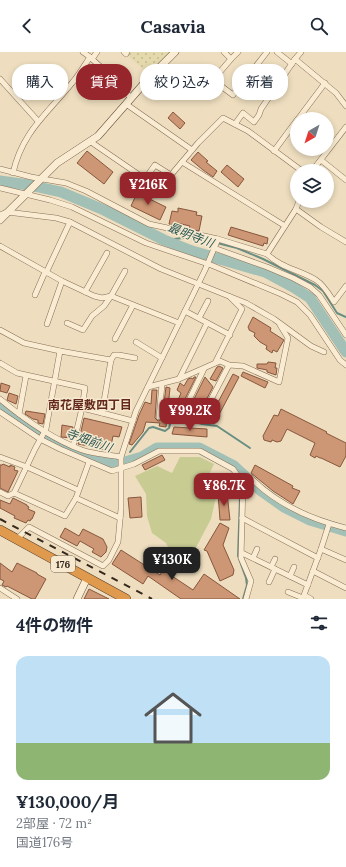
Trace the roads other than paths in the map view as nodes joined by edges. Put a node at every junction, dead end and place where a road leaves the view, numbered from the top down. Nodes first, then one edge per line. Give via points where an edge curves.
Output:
1 (83, 52) edge
2 (97, 52) edge
3 (124, 52) edge
4 (127, 52) edge
5 (174, 52) edge
6 (224, 52) edge
7 (238, 52) edge
8 (267, 52) edge
9 (277, 52) edge
10 (301, 52) edge
11 (91, 58) junction
12 (232, 59) junction
13 (295, 59) junction
14 (98, 64) edge
15 (258, 64) edge
16 (292, 64) junction
17 (288, 70) edge
18 (0, 79) edge
19 (324, 83) junction
20 (232, 94) edge
21 (132, 97) edge
22 (129, 100) edge
23 (267, 100) edge
24 (126, 104) junction
25 (346, 106) edge
26 (303, 112) edge
27 (38, 121) junction
28 (235, 124) junction
29 (346, 128) edge
30 (290, 129) edge
31 (91, 142) junction
32 (192, 150) junction
33 (274, 151) junction
34 (321, 160) junction
35 (182, 162) junction
36 (292, 164) edge
37 (318, 164) edge
38 (0, 170) edge
39 (13, 173) junction
40 (40, 179) junction
41 (346, 180) edge
42 (0, 188) edge
43 (27, 192) junction
44 (296, 209) joint
45 (3, 213) edge
46 (0, 220) edge
47 (70, 222) junction
48 (285, 226) junction
49 (346, 242) edge
50 (216, 244) junction
51 (0, 246) edge
52 (107, 254) dead end
53 (267, 254) junction
54 (208, 262) junction
55 (125, 271) dead end
56 (46, 272) junction
57 (62, 281) junction
58 (198, 284) junction
59 (346, 286) edge
60 (85, 292) junction
61 (35, 295) dead end
62 (228, 295) junction
63 (111, 296) junction
64 (208, 301) dead end
65 (133, 305) junction
66 (185, 311) junction
67 (199, 318) junction
68 (67, 323) dead end
69 (180, 323) junction
70 (207, 323) junction
71 (279, 323) junction
72 (47, 324) dead end
73 (0, 330) edge
74 (230, 335) junction
75 (346, 335) edge
76 (115, 339) dead end
77 (136, 342) dead end
78 (60, 351) junction
79 (324, 352) dead end
80 (135, 358) dead end
81 (162, 358) junction
82 (111, 360) junction
83 (0, 363) edge
84 (214, 364) junction
85 (229, 365) junction
86 (346, 365) edge
87 (204, 369) junction
88 (26, 376) junction
89 (179, 379) junction
90 (55, 382) junction
91 (162, 384) junction
92 (148, 387) junction
93 (0, 399) edge
94 (180, 403) dead end
95 (186, 406) junction
96 (82, 408) junction
97 (0, 413) edge
98 (102, 413) junction
99 (19, 414) junction
100 (160, 417) dead end
101 (133, 421) junction
102 (45, 432) junction
103 (41, 439) junction
104 (73, 446) junction
105 (0, 457) edge
106 (89, 462) junction
107 (121, 462) junction
108 (27, 467) junction
109 (250, 477) dead end
110 (78, 490) junction
111 (0, 492) edge
112 (14, 493) junction
113 (76, 498) junction
114 (120, 518) junction
115 (242, 518) junction
116 (329, 526) junction
117 (346, 528) edge
118 (0, 530) edge
119 (17, 539) junction
120 (257, 549) dead end
121 (321, 549) junction
122 (242, 553) junction
123 (253, 558) junction
124 (318, 558) junction
125 (275, 559) dead end
126 (346, 560) edge
127 (294, 567) dead end
128 (273, 568) junction
129 (313, 571) junction
130 (290, 576) junction
131 (88, 578) junction
132 (269, 582) dead end
133 (308, 585) junction
134 (0, 588) edge
135 (346, 588) edge
136 (288, 592) dead end
137 (303, 597) edge
138 (17, 599) edge
139 (77, 599) edge
140 (126, 599) edge
141 (246, 599) edge
142 (311, 599) edge

1 - 11 street
2 - 11 street
3 - 4 street
5 - 21 street
6 - 12 street
7 - 12 street
8 - 15 street
9 - 16 street
10 - 13 street
11 - 14 street
11 - 27 street
12 - 20 street via 213,80
13 - 16 street
13 - 19 street
16 - 17 street
18 - 27 street
19 - 25 street
19 - 26 street
22 - 24 street
23 - 28 street via 254,122 242,114
24 - 31 street via 106,129
24 - 32 street
27 - 39 street via 21,147
28 - 32 street via 223,118
28 - 33 street
29 - 34 street
30 - 33 street
31 - 35 street via 145,179 155,165 171,175
31 - 40 street via 57,163
32 - 35 street
33 - 36 street
34 - 37 street
34 - 41 street
35 - 48 street
38 - 39 street
39 - 40 street
40 - 43 street
40 - 50 street via 66,183 149,224
42 - 43 street
43 - 45 street
43 - 54 street via 72,207 146,243
44 - 48 street
44 - 49 street
45 - 46 street
45 - 47 street via 56,218
47 - 56 street
47 - 58 street via 161,269
48 - 53 street
50 - 53 street via 233,242
50 - 54 street
50 - 75 street via 310,287 322,299
51 - 56 street
52 - 60 street
53 - 59 street via 276,262 316,280 334,302
54 - 58 street
54 - 86 street via 296,302 310,315
55 - 63 street
56 - 57 street
56 - 61 street
57 - 60 street
57 - 72 street via 51,319
58 - 62 street
58 - 66 street
60 - 63 street via 102,298
62 - 71 street
62 - 74 street via 242,309
63 - 65 street
63 - 68 street via 83,330
64 - 67 street
65 - 69 street
65 - 76 street
66 - 67 street
66 - 69 street
67 - 70 street
69 - 81 street
70 - 74 street
70 - 89 street
71 - 79 street
71 - 85 street via 288,338 279,382 243,366
73 - 78 street via 24,343
74 - 84 street
77 - 81 street
78 - 82 street
78 - 90 street
80 - 82 street via 114,355
81 - 92 street
82 - 98 street
83 - 88 street
84 - 85 street via 220,361
84 - 87 street
85 - 95 street via 205,411
87 - 89 street
87 - 95 street
88 - 90 street
88 - 99 street
89 - 91 street
90 - 96 street via 86,388
90 - 102 street
91 - 92 street
91 - 100 street
92 - 101 street
93 - 99 street
94 - 95 street
96 - 98 street
96 - 104 street
97 - 103 street
98 - 101 street
99 - 102 street
101 - 107 street
102 - 103 street
102 - 104 street
103 - 106 street
103 - 108 street
104 - 107 street
105 - 108 street
106 - 107 street via 112,471
106 - 110 street
107 - 114 street
107 - 115 street via 134,464 159,451 200,451 233,469 243,483
108 - 110 street
108 - 112 street
109 - 116 street via 286,505
110 - 113 street
111 - 112 street via 8,496
112 - 113 street via 66,516
113 - 114 street
114 - 119 street via 118,542 103,566 29,527
115 - 122 street
115 - 124 street
116 - 117 street
116 - 121 street
118 - 119 highway, 176
119 - 131 highway, 176
120 - 123 street
121 - 124 street
121 - 126 street
122 - 123 street
122 - 141 street via 241,558 251,581
123 - 128 street
124 - 129 street
125 - 128 street
127 - 130 street
128 - 130 street
128 - 132 street
129 - 133 street
129 - 135 street
130 - 133 street
131 - 139 street
131 - 140 highway, 176
133 - 137 street
134 - 138 street
136 - 137 street
137 - 142 street

